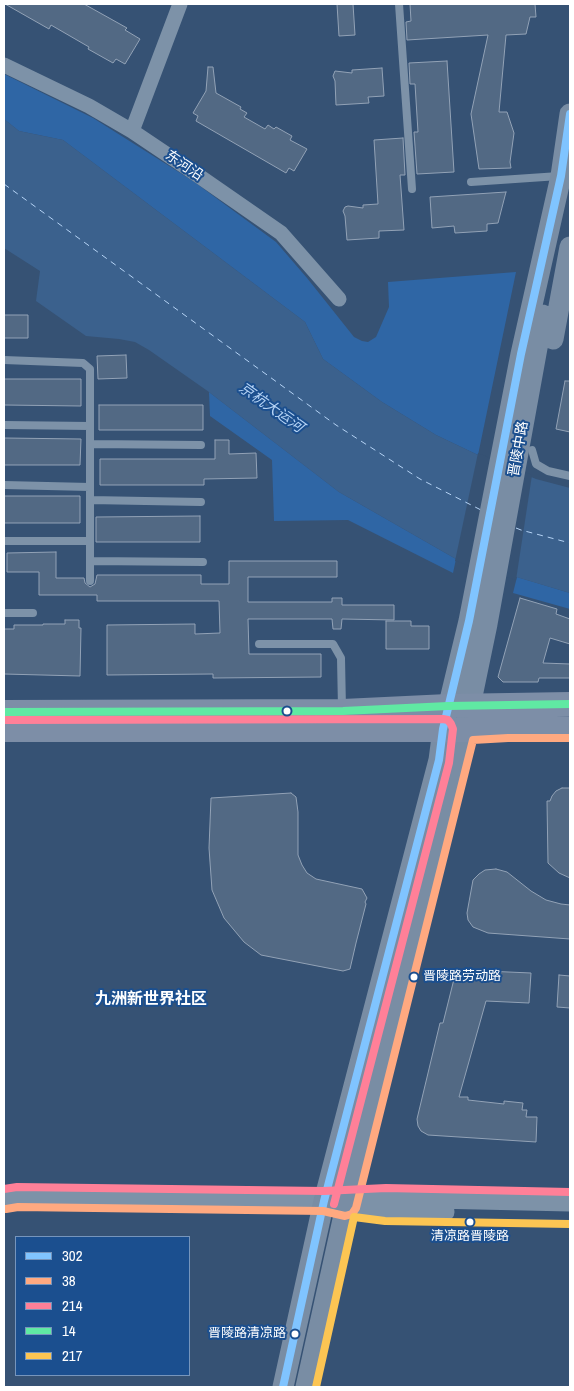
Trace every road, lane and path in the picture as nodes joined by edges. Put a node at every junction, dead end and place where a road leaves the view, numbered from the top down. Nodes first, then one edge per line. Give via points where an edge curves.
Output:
1 (180, 4) edge
2 (399, 4) edge
3 (4, 65) edge
4 (570, 114) edge
5 (132, 132) junction
6 (566, 172) edge
7 (471, 182) dead end
8 (412, 189) dead end
9 (570, 247) edge
10 (339, 299) dead end
11 (4, 360) edge
12 (4, 425) edge
13 (90, 426) junction
14 (90, 444) junction
15 (201, 445) dead end
16 (518, 447) junction
17 (570, 476) edge
18 (4, 485) edge
19 (90, 487) junction
20 (90, 500) junction
21 (201, 502) dead end
22 (4, 541) edge
23 (90, 542) junction
24 (90, 561) junction
25 (204, 562) dead end
26 (90, 581) dead end
27 (4, 613) edge
28 (33, 613) dead end
29 (259, 644) dead end
30 (570, 704) edge
31 (459, 706) junction
32 (342, 711) junction
33 (4, 712) edge
34 (570, 728) edge
35 (4, 730) edge
36 (454, 730) junction
37 (4, 1199) edge
38 (324, 1201) junction
39 (570, 1202) edge
40 (347, 1203) junction
41 (570, 1214) edge
42 (283, 1387) edge
43 (306, 1387) edge

1 - 5 street
2 - 8 lane
3 - 5 street, 东河沿 via 89,106
4 - 6 main road, 晋陵中路
5 - 10 street, 东河沿 via 281,233
6 - 7 lane
6 - 16 main road, 晋陵中路
9 - 16 main road
11 - 13 lane via 83,362 90,369
12 - 13 lane
13 - 14 lane
14 - 15 lane
14 - 19 lane
16 - 17 lane via 548,471
16 - 31 main road, 晋陵中路
18 - 19 lane
19 - 20 lane
20 - 21 lane
20 - 23 lane
22 - 23 lane
23 - 24 lane
24 - 25 lane
24 - 26 lane
27 - 28 lane
29 - 32 lane via 333,644 341,658
30 - 31 main road
31 - 32 main road
31 - 36 main road, 晋陵中路
32 - 33 main road
34 - 36 main road
35 - 36 main road
36 - 38 main road via 439,760
36 - 40 main road
37 - 38 street
38 - 40 street
38 - 42 main road
39 - 40 street via 386,1198
40 - 41 street via 385,1211
40 - 43 main road

